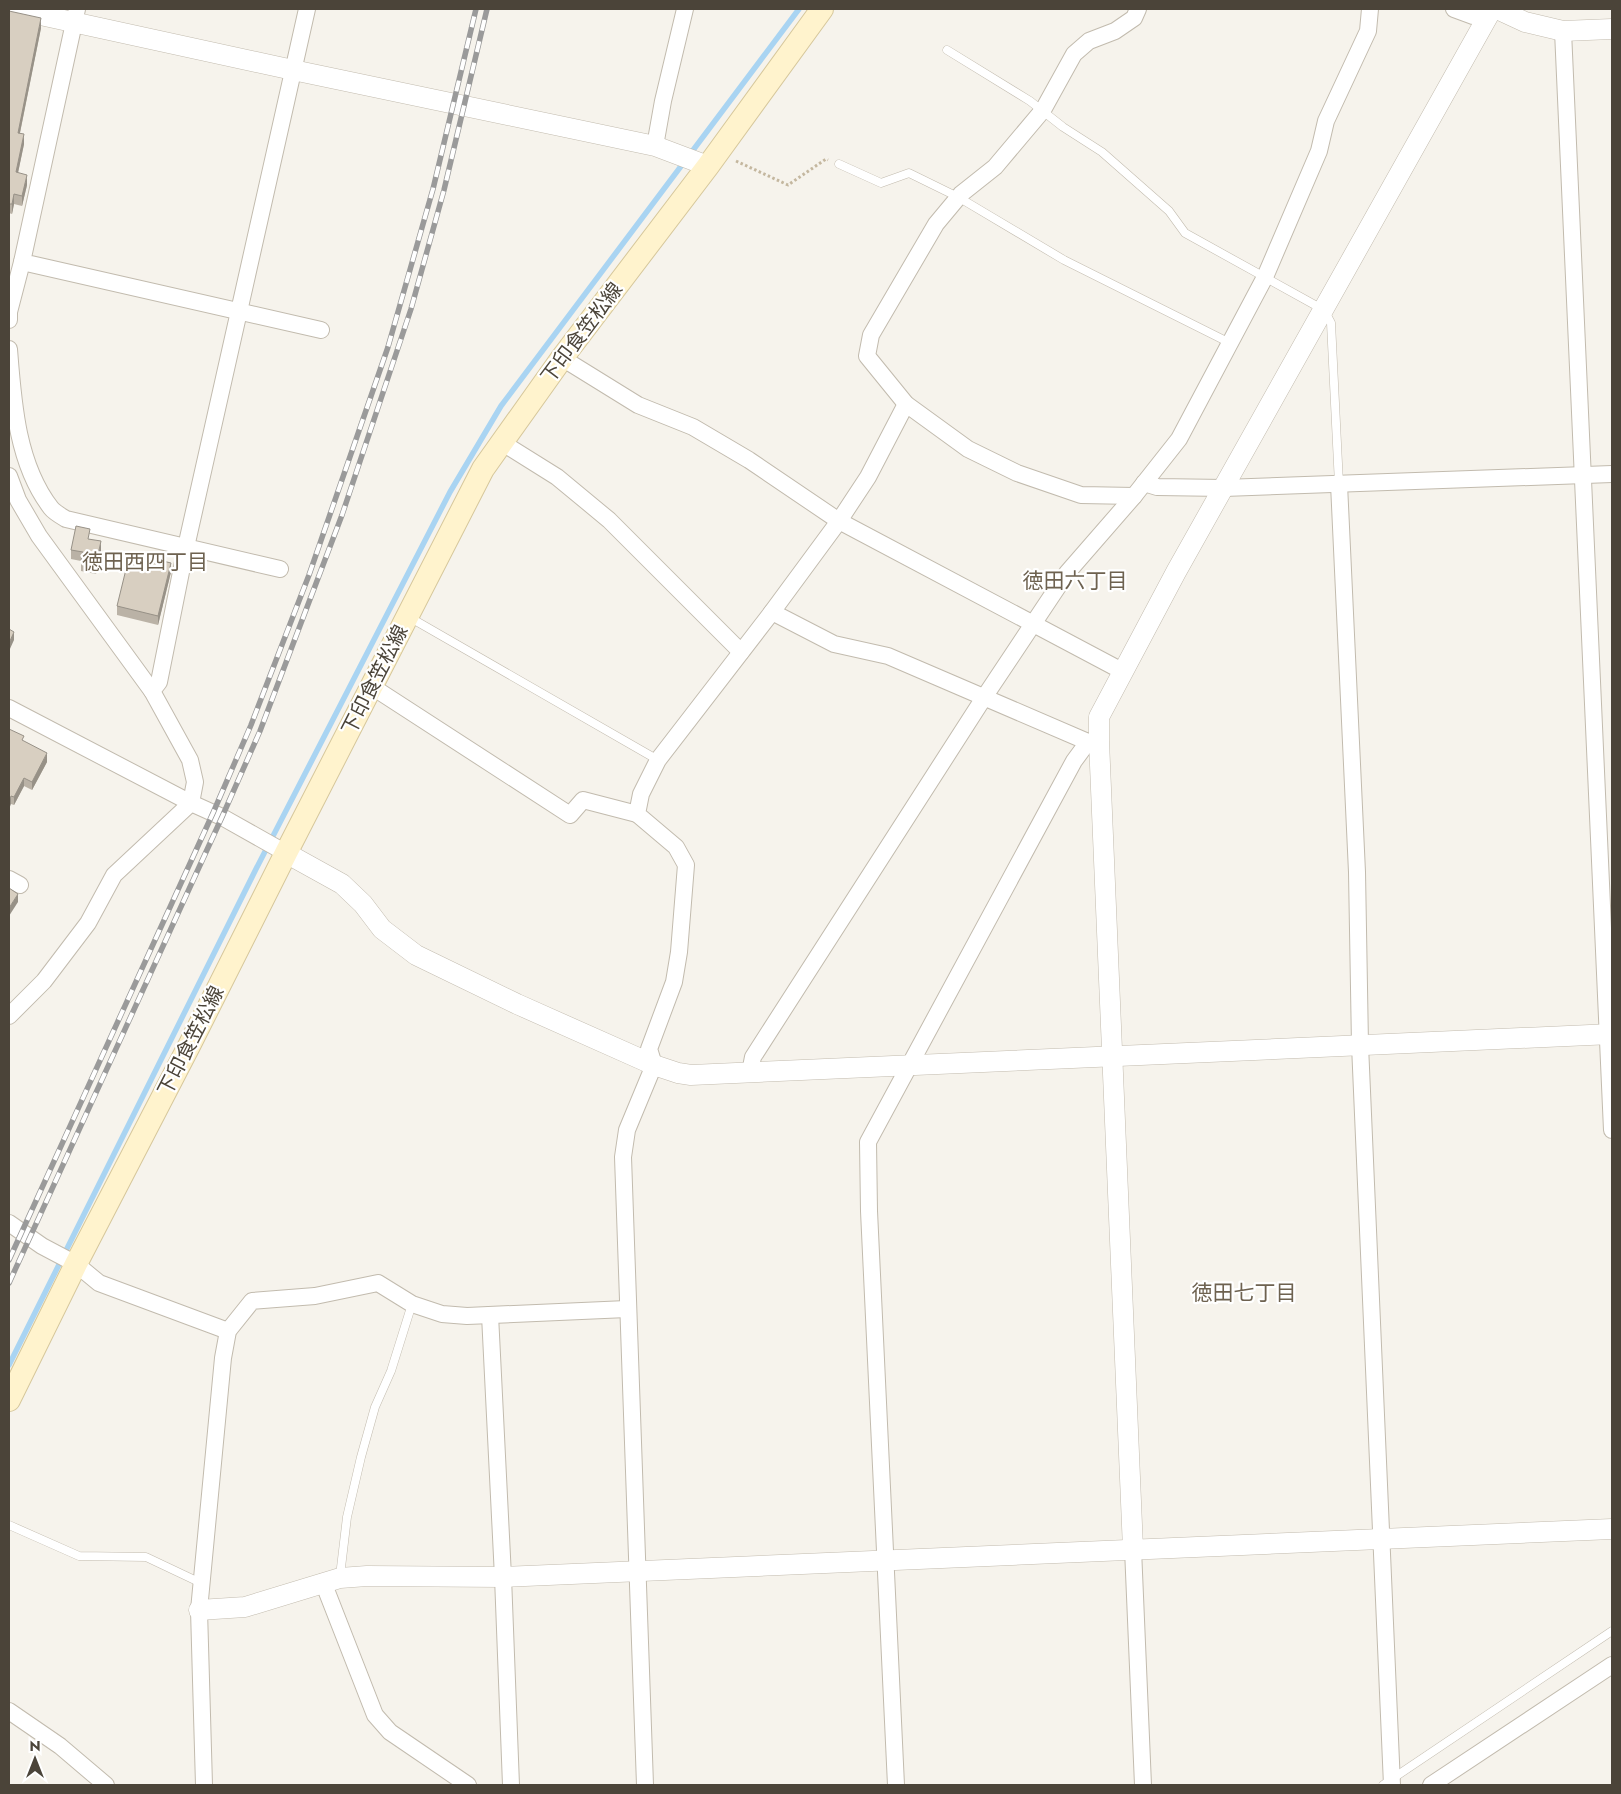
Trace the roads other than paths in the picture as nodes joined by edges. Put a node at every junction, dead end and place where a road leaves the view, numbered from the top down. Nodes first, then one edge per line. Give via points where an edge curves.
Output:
1 (12, 9) edge
2 (307, 9) edge
3 (685, 9) edge
4 (822, 9) edge
5 (1138, 9) edge
6 (1370, 9) edge
7 (1454, 9) edge
8 (1492, 12) edge
9 (75, 15) edge
10 (1612, 29) edge
11 (1563, 30) junction
12 (947, 50) dead end
13 (293, 70) junction
14 (1042, 110) junction
15 (661, 148) junction
16 (709, 161) junction
17 (839, 164) road end
18 (958, 197) junction
19 (22, 262) junction
20 (1265, 277) junction
21 (1324, 310) junction
22 (239, 312) junction
23 (9, 320) edge
24 (320, 330) dead end
25 (1230, 343) junction
26 (9, 349) edge
27 (562, 358) junction
28 (906, 404) junction
29 (501, 442) junction
30 (1612, 474) edge
31 (1584, 475) junction
32 (9, 476) edge
33 (1339, 484) junction
34 (1224, 488) junction
35 (1139, 490) junction
36 (839, 521) junction
37 (186, 547) junction
38 (280, 569) dead end
39 (772, 612) junction
40 (407, 616) junction
41 (1033, 624) junction
42 (741, 652) junction
43 (1124, 672) junction
44 (371, 686) junction
45 (152, 691) junction
46 (985, 696) junction
47 (9, 708) edge
48 (1093, 741) junction
49 (658, 760) junction
50 (191, 803) junction
51 (637, 814) junction
52 (283, 851) junction
53 (9, 1016) edge
54 (1610, 1034) edge
55 (1360, 1045) junction
56 (1112, 1056) junction
57 (654, 1065) junction
58 (910, 1066) junction
59 (750, 1072) junction
60 (1612, 1130) edge
61 (9, 1223) edge
62 (72, 1262) junction
63 (412, 1304) junction
64 (627, 1309) junction
65 (490, 1315) junction
66 (228, 1331) junction
67 (9, 1400) edge
68 (9, 1525) edge
69 (1612, 1529) edge
70 (1382, 1540) junction
71 (1133, 1549) junction
72 (886, 1562) junction
73 (638, 1572) junction
74 (503, 1577) junction
75 (331, 1580) junction
76 (201, 1583) junction
77 (199, 1610) junction
78 (1612, 1631) edge
79 (1612, 1665) edge
80 (9, 1711) edge
81 (1389, 1783) edge
82 (106, 1785) edge
83 (204, 1785) edge
84 (468, 1785) edge
85 (511, 1785) edge
86 (645, 1785) edge
87 (896, 1785) edge
88 (1143, 1785) edge
89 (1431, 1785) edge

1 - 9 street
2 - 13 street
3 - 15 street via 663,101
4 - 16 main road, 下印食笠松線
5 - 14 street via 1134,18 1115,31 1089,41 1074,54
6 - 20 street via 1368,31 1326,120 1319,150
7 - 8 street via 1474,16
8 - 11 street
8 - 21 street
9 - 13 street
9 - 19 street
10 - 11 street
11 - 31 street
12 - 14 lane
13 - 15 street
13 - 22 street
14 - 18 street via 995,167
14 - 20 lane via 1102,152 1169,212 1185,232
15 - 16 street
16 - 27 main road, 下印食笠松線
17 - 18 lane via 881,183 909,173
18 - 25 lane via 1064,260
18 - 28 street via 936,224 871,335 867,356
19 - 22 street
19 - 23 street
20 - 21 lane
20 - 25 street
21 - 33 lane via 1331,323
21 - 34 street
22 - 24 street
22 - 37 street
25 - 35 street via 1179,439
26 - 37 street via 12,397 23,446 34,481 52,509 66,519
27 - 29 main road, 下印食笠松線
27 - 36 street via 638,405 693,427 749,460
28 - 35 street via 968,449 1017,472 1081,495
28 - 36 street via 868,477
29 - 40 main road, 下印食笠松線 via 483,469
29 - 42 street via 557,477 609,520
30 - 31 street
31 - 33 street
31 - 54 street
32 - 45 street via 38,536
33 - 34 street
33 - 55 street via 1357,872
34 - 35 street via 1157,487
34 - 43 street
35 - 41 street via 1067,573
36 - 39 street
36 - 41 street
37 - 38 street
37 - 45 street via 159,682
39 - 42 street
39 - 46 street via 834,644 888,656
40 - 44 main road, 下印食笠松線
40 - 49 lane
41 - 43 street
41 - 46 street
42 - 49 street
43 - 48 street via 1099,717
44 - 51 street via 570,815 583,800
44 - 52 main road, 下印食笠松線
45 - 50 street via 190,760 195,782
46 - 48 street
46 - 59 street via 753,1057
47 - 50 street
48 - 56 street
48 - 58 street via 1070,770
49 - 51 street via 641,794
50 - 52 street
50 - 53 street via 114,875 88,923 44,981
51 - 57 street via 676,848 686,865 674,982 649,1049
52 - 57 street via 342,884 382,929 416,956
52 - 62 main road, 下印食笠松線 via 190,1044
54 - 55 street
54 - 60 street
55 - 56 street
55 - 70 street
56 - 58 street
56 - 71 street
57 - 59 street via 691,1074
57 - 64 street via 627,1130 623,1156
58 - 59 street
58 - 72 street via 868,1142
61 - 62 street
62 - 66 street via 99,1283
62 - 67 main road, 下印食笠松線
63 - 65 street via 442,1314
63 - 66 street via 378,1283 315,1296 252,1301
63 - 75 lane via 360,1457
64 - 65 street
64 - 73 street
65 - 74 street
66 - 76 street
68 - 76 lane via 79,1556 146,1557
69 - 70 street
70 - 71 street
70 - 81 street
71 - 72 street
71 - 88 street
72 - 73 street
72 - 87 street
73 - 74 street
73 - 86 street
74 - 75 street via 367,1576
74 - 85 street
75 - 77 street via 245,1607
75 - 84 street via 376,1715 390,1732
76 - 77 street
77 - 83 street
78 - 81 lane
79 - 89 street
80 - 82 street via 60,1746

